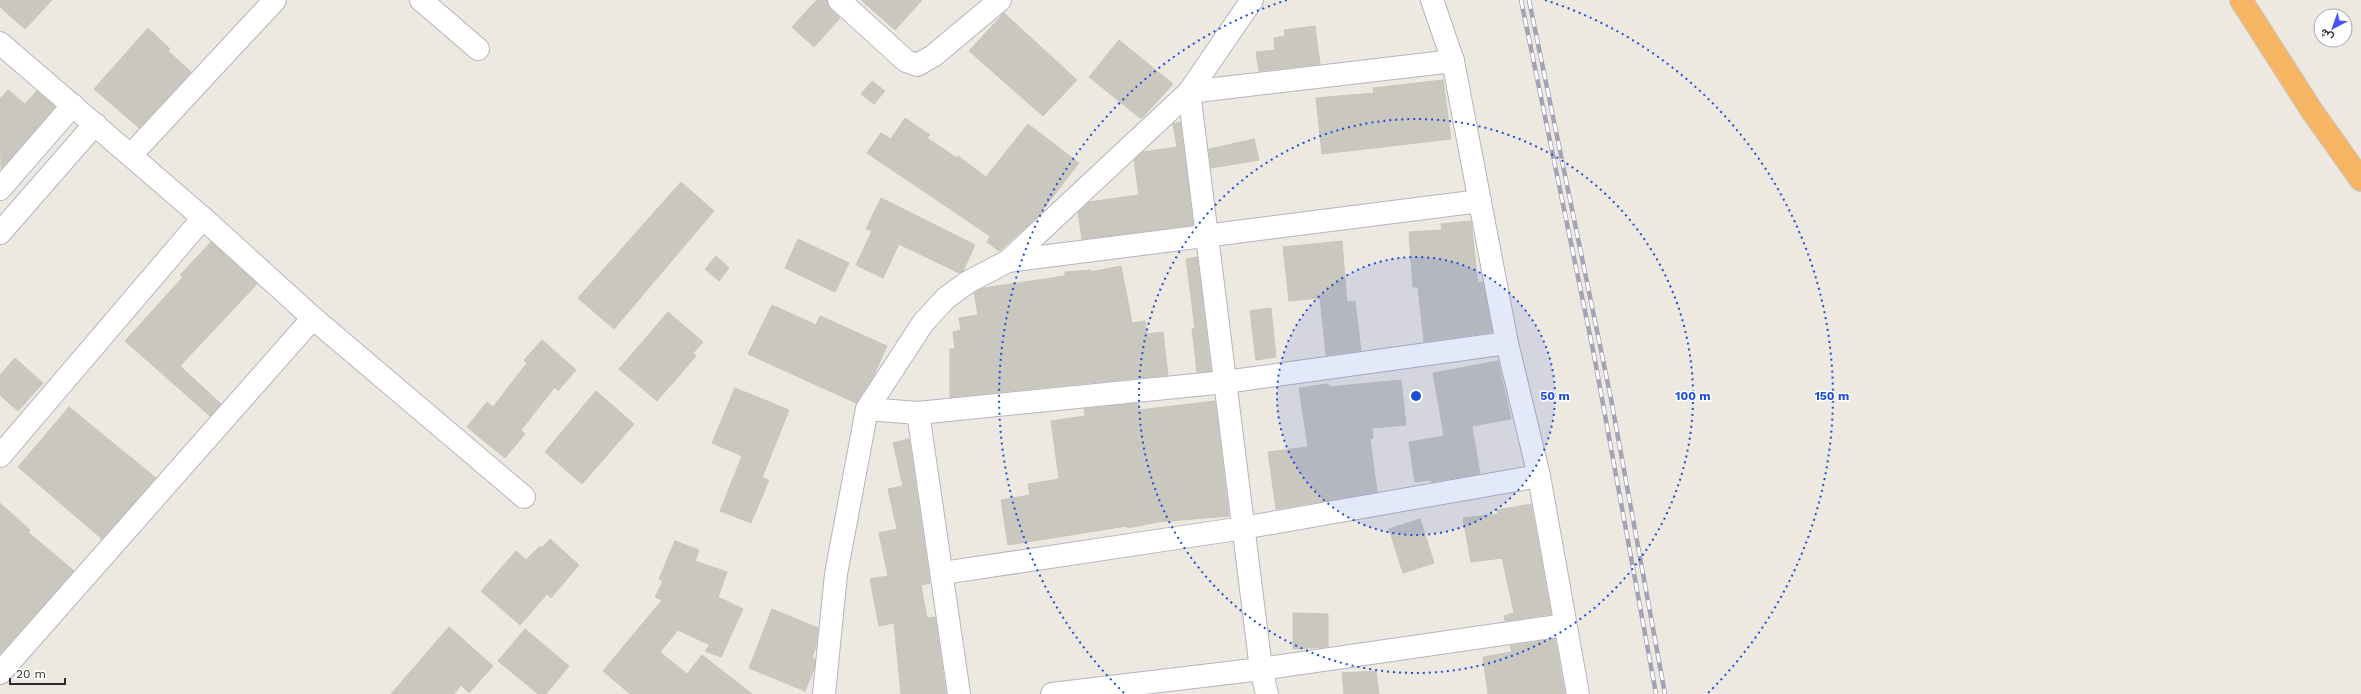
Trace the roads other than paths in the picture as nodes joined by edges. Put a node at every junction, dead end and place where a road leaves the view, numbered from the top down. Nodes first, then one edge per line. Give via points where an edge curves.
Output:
1 (275, 0) edge
2 (422, 0) edge
3 (839, 0) edge
4 (1000, 0) edge
5 (1252, 0) edge
6 (1432, 0) edge
7 (2241, 0) edge
8 (0, 42) edge
9 (478, 49) dead end
10 (1453, 61) junction
11 (1189, 92) junction
12 (73, 105) junction
13 (95, 124) junction
14 (131, 155) junction
15 (2361, 180) edge
16 (0, 188) edge
17 (1480, 201) junction
18 (203, 218) junction
19 (0, 233) edge
20 (1207, 237) junction
21 (1008, 261) junction
22 (312, 318) junction
23 (1507, 343) junction
24 (1225, 382) junction
25 (867, 409) junction
26 (918, 413) junction
27 (0, 456) edge
28 (1539, 476) junction
29 (524, 497) dead end
30 (1243, 528) junction
31 (943, 573) junction
32 (1565, 625) junction
33 (1261, 669) junction
34 (0, 673) edge
35 (824, 694) edge
36 (959, 694) edge
37 (1052, 694) edge
38 (1267, 694) edge
39 (1578, 694) edge

1 - 14 street
2 - 9 street
3 - 4 street via 906,61 917,65 933,56
5 - 11 street
6 - 10 street
7 - 15 highway via 2312,111
8 - 12 street
10 - 11 street
10 - 17 street
11 - 20 street
11 - 21 street
12 - 13 street
12 - 16 street
13 - 14 street
13 - 19 street
14 - 18 street
17 - 20 street
17 - 23 street
18 - 22 street
18 - 27 street
20 - 21 street
20 - 24 street
21 - 25 street via 968,282 946,298 923,323
22 - 29 street
22 - 34 street
23 - 24 street
23 - 28 street
24 - 26 street
24 - 30 street
25 - 26 street
25 - 35 street via 836,574
26 - 31 street
28 - 30 street
28 - 32 street
30 - 31 street
30 - 33 street
31 - 36 street
32 - 33 street
32 - 39 street
33 - 37 street
33 - 38 street

